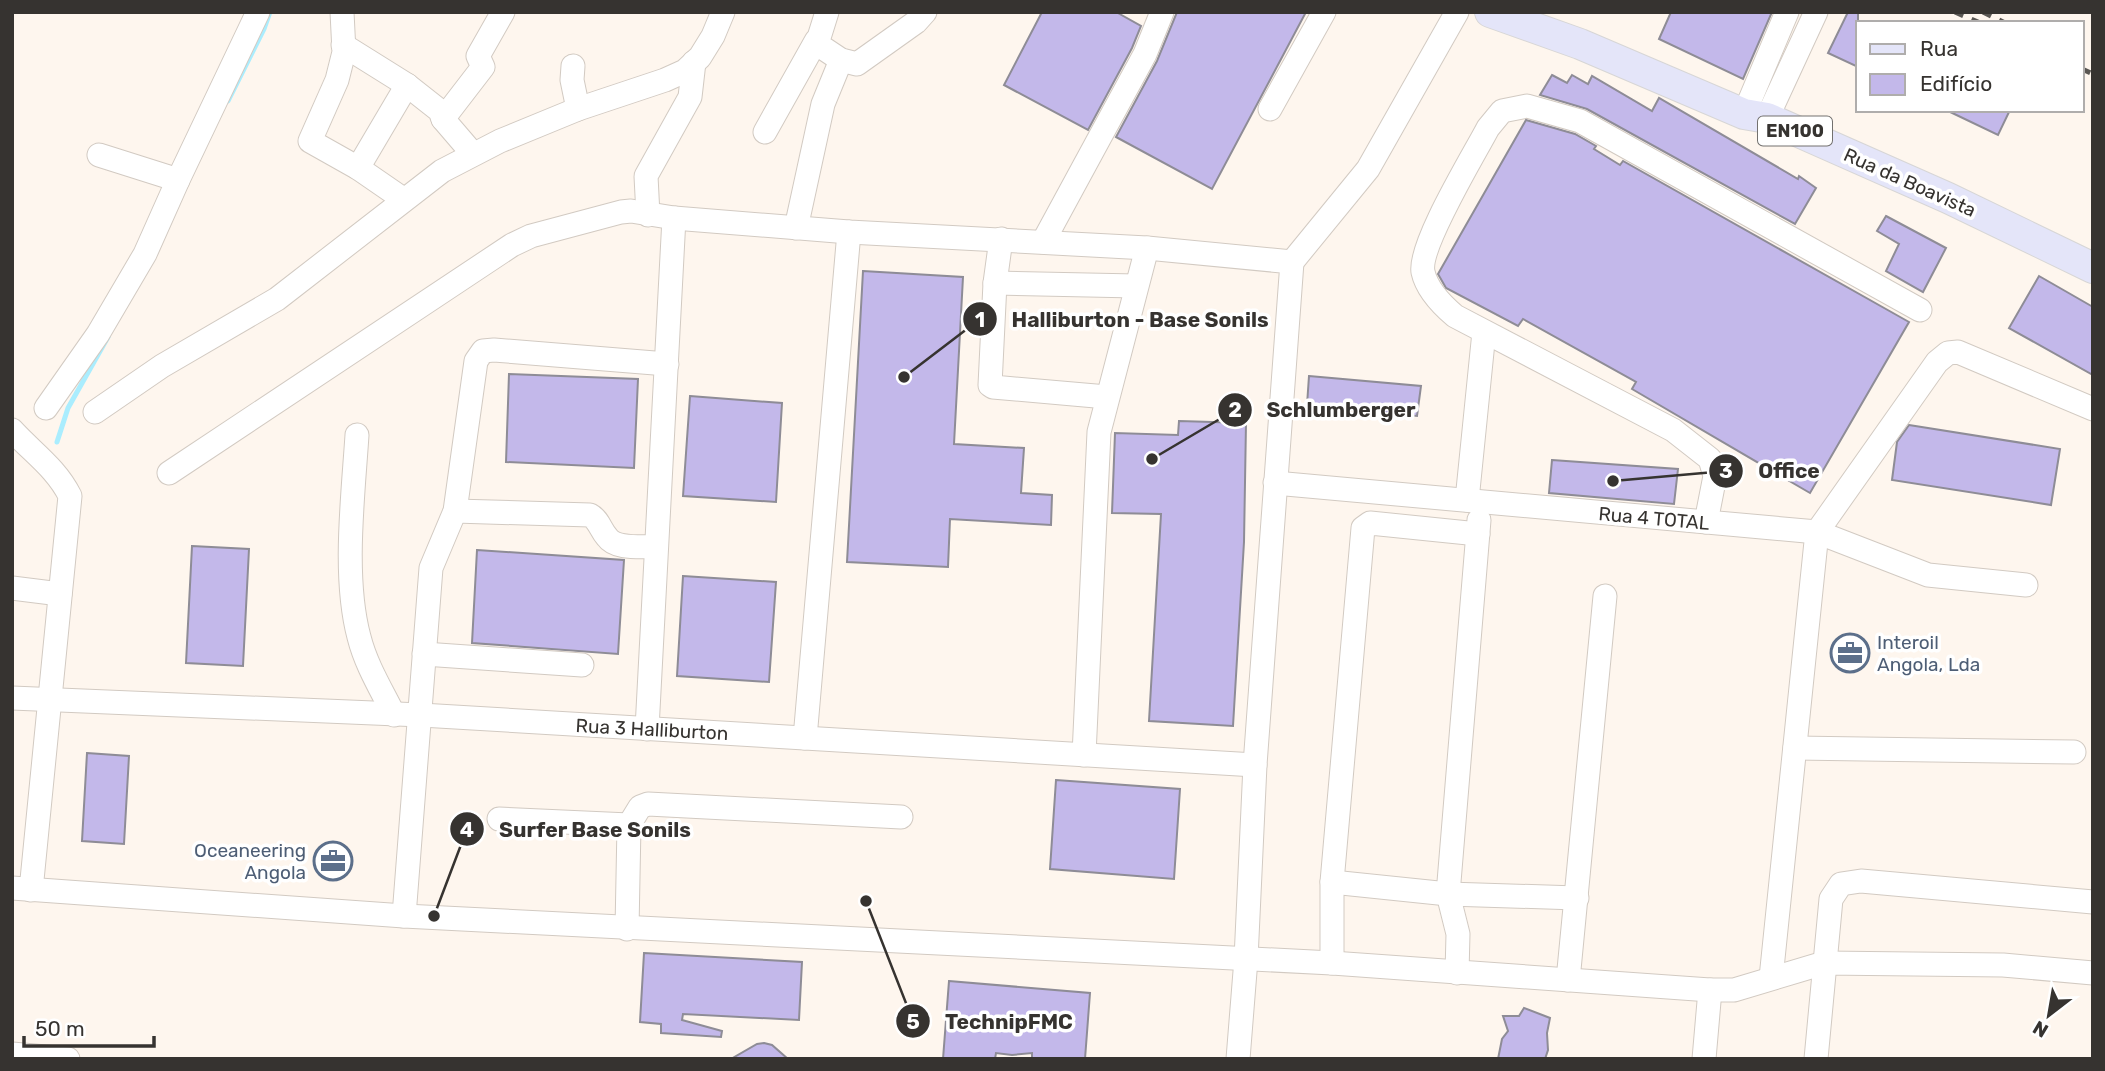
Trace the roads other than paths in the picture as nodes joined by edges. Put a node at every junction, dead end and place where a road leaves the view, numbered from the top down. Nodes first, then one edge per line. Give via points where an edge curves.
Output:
1 (258, 12) edge
2 (342, 12) edge
3 (503, 12) edge
4 (723, 12) edge
5 (827, 12) edge
6 (925, 12) edge
7 (1162, 12) edge
8 (1324, 12) edge
9 (1457, 12) edge
10 (1490, 12) edge
11 (1787, 12) edge
12 (1816, 12) edge
13 (816, 41) junction
14 (343, 45) junction
15 (841, 60) junction
16 (694, 62) junction
17 (573, 66) dead end
18 (407, 85) junction
19 (578, 109) junction
20 (1269, 109) dead end
21 (1755, 116) junction
22 (443, 119) junction
23 (765, 132) dead end
24 (473, 154) junction
25 (99, 155) dead end
26 (358, 168) junction
27 (178, 180) junction
28 (403, 199) junction
29 (648, 215) junction
30 (674, 218) junction
31 (796, 228) junction
32 (849, 233) junction
33 (1001, 239) junction
34 (1043, 242) junction
35 (1147, 248) junction
36 (1292, 262) junction
37 (2093, 268) edge
38 (995, 283) junction
39 (1136, 286) junction
40 (1920, 310) dead end
41 (1484, 332) junction
42 (667, 364) junction
43 (1107, 397) junction
44 (46, 408) dead end
45 (2093, 409) edge
46 (95, 412) dead end
47 (12, 430) edge
48 (357, 435) dead end
49 (169, 473) dead end
50 (1275, 483) junction
51 (1474, 501) junction
52 (455, 511) junction
53 (1706, 522) junction
54 (1818, 533) junction
55 (1478, 534) junction
56 (656, 547) junction
57 (2026, 585) dead end
58 (12, 588) edge
59 (60, 594) junction
60 (1605, 596) dead end
61 (424, 654) junction
62 (582, 665) dead end
63 (12, 698) edge
64 (49, 699) junction
65 (394, 715) junction
66 (421, 715) junction
67 (646, 729) junction
68 (805, 738) junction
69 (1795, 748) junction
70 (2074, 752) dead end
71 (1084, 755) junction
72 (1255, 765) junction
73 (901, 817) dead end
74 (499, 818) dead end
75 (629, 825) junction
76 (1332, 882) junction
77 (22, 889) edge
78 (1448, 894) junction
79 (1577, 898) junction
80 (2093, 902) edge
81 (404, 916) junction
82 (627, 929) junction
83 (1246, 959) junction
84 (1332, 963) junction
85 (1824, 963) junction
86 (1457, 972) junction
87 (2093, 972) edge
88 (1770, 978) junction
89 (1568, 980) junction
90 (1710, 990) junction
91 (12, 1054) edge
92 (68, 1059) edge
93 (1238, 1059) edge
94 (1704, 1059) edge
95 (1816, 1059) edge

1 - 27 street
2 - 14 street
3 - 22 street via 478,56 483,67
4 - 16 street
5 - 13 street
6 - 15 street via 863,61
7 - 34 street via 1145,54
8 - 20 street
9 - 36 street via 1368,169
10 - 21 main road, Rua da Boavista / EN100
11 - 21 street
12 - 21 street
13 - 15 street via 818,47
13 - 23 street
14 - 18 street
14 - 26 street via 336,83 310,141
15 - 31 street via 823,104
16 - 19 street via 665,80
16 - 29 street via 690,97 646,176
17 - 19 street
18 - 22 street via 440,111
18 - 26 street
19 - 24 street
21 - 37 main road, Rua da Boavista / EN100 via 1948,198
22 - 24 street
24 - 28 street
25 - 27 street
26 - 28 street
27 - 44 street via 145,254 98,334
28 - 46 street via 277,299
29 - 30 street
29 - 49 street via 621,212 512,245
30 - 31 street
30 - 42 street
31 - 32 street
32 - 33 street
32 - 68 street
33 - 34 street
33 - 38 street
34 - 35 street
35 - 36 street
35 - 39 street
36 - 50 street
38 - 39 street
38 - 43 street via 990,385
39 - 43 street
40 - 41 street via 1580,121 1527,106 1502,111 1488,128 1427,245 1423,271 1430,288 1455,316
41 - 51 street
41 - 53 street via 1673,430 1710,459 1715,476
42 - 52 street via 483,351 476,361
42 - 56 street
43 - 71 street via 1099,432
45 - 54 street via 1958,352 1948,353 1937,362
47 - 59 street via 48,464 69,496
48 - 65 street via 352,597 370,669
50 - 51 street, Rua 4 TOTAL
50 - 72 street
51 - 53 street, Rua 4 TOTAL
51 - 55 street
52 - 56 street via 590,514 608,540
52 - 61 street via 431,568
53 - 54 street, Rua 4 TOTAL
54 - 57 street, Rua 4 TOTAL via 1928,575
54 - 69 street
55 - 76 street via 1370,523 1363,528
55 - 78 street
56 - 67 street
58 - 59 street
59 - 64 street
60 - 79 street
61 - 62 street
61 - 66 street
63 - 64 street, Rua 3 Halliburton
64 - 65 street, Rua 3 Halliburton
64 - 77 street
65 - 66 street, Rua 3 Halliburton
66 - 67 street, Rua 3 Halliburton
66 - 81 street
67 - 68 street, Rua 3 Halliburton
68 - 71 street, Rua 3 Halliburton
69 - 70 street
69 - 88 street
71 - 72 street, Rua 3 Halliburton
72 - 83 street
73 - 75 street via 648,804 640,807
74 - 75 street
75 - 82 street
76 - 78 street
76 - 84 street
77 - 81 street
78 - 79 street
78 - 86 street via 1458,934
79 - 89 street
80 - 85 street via 1861,881 1841,884 1831,899
81 - 82 street
82 - 83 street
83 - 84 street
83 - 93 street
84 - 86 street
85 - 87 street via 2003,965
85 - 88 street
85 - 95 street
86 - 89 street
88 - 90 street via 1734,990
89 - 90 street
90 - 94 street
91 - 92 street

